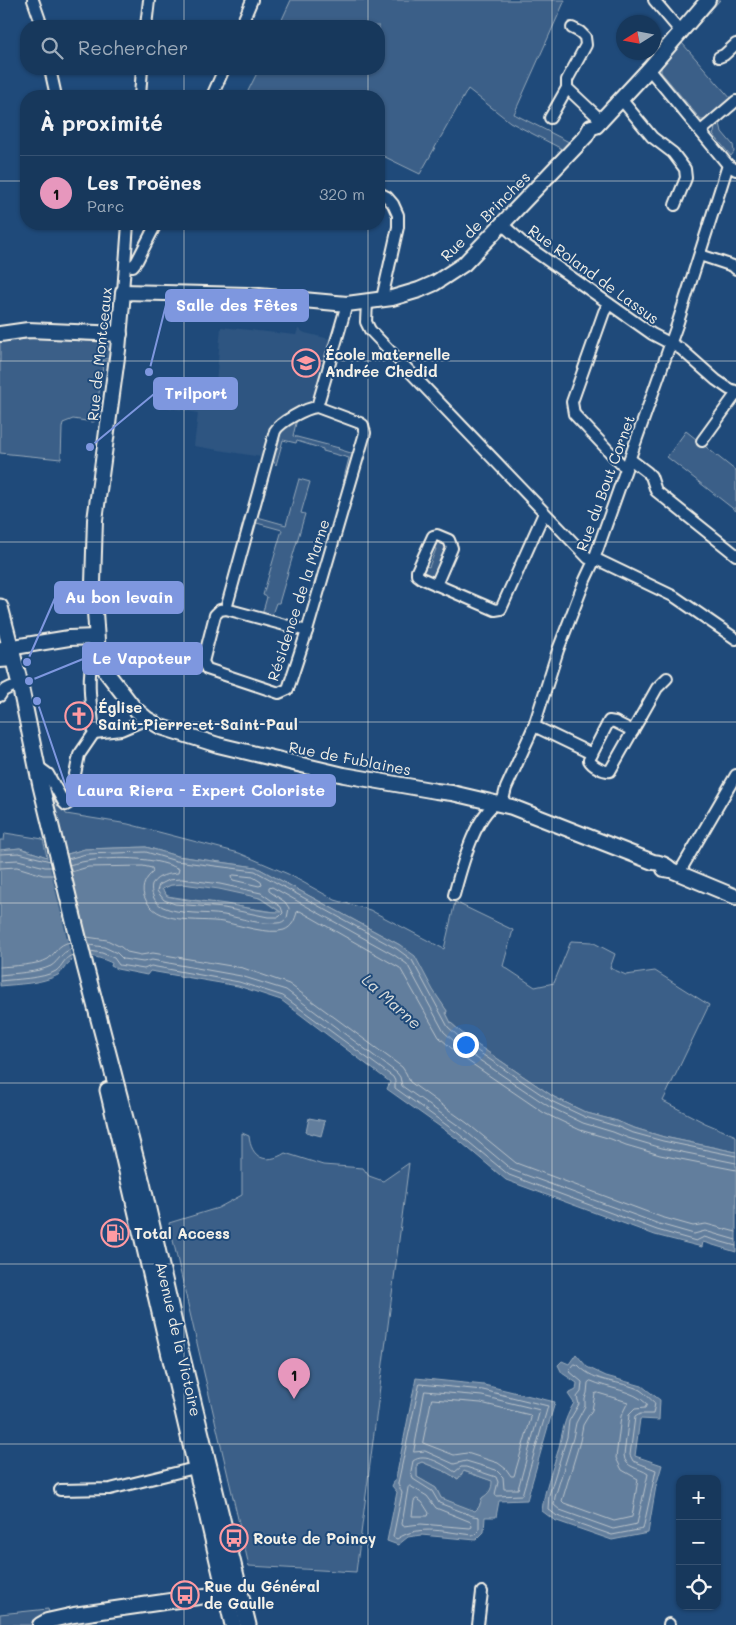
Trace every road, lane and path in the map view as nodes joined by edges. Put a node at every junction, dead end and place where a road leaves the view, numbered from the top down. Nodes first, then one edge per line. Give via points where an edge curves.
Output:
1 (33, 0) edge
2 (149, 0) edge
3 (252, 0) edge
4 (654, 0) edge
5 (708, 0) edge
6 (40, 20) edge
7 (147, 20) edge
8 (244, 20) edge
9 (572, 28) dead end
10 (681, 32) junction
11 (736, 44) edge
12 (719, 57) dead end
13 (650, 69) junction
14 (51, 75) edge
15 (142, 75) edge
16 (221, 75) edge
17 (567, 88) junction
18 (55, 90) edge
19 (140, 90) edge
20 (215, 90) edge
21 (621, 99) junction
22 (736, 101) edge
23 (550, 118) dead end
24 (599, 123) junction
25 (701, 131) junction
26 (732, 167) edge
27 (385, 195) edge
28 (675, 205) dead end
29 (502, 224) junction
30 (128, 230) edge
31 (153, 230) edge
32 (700, 255) junction
33 (125, 265) junction
34 (736, 269) edge
35 (123, 292) junction
36 (384, 300) junction
37 (367, 302) junction
38 (347, 304) junction
39 (609, 304) junction
40 (0, 334) edge
41 (120, 334) junction
42 (670, 344) junction
43 (736, 393) edge
44 (317, 407) junction
45 (702, 441) dead end
46 (628, 463) junction
47 (544, 513) junction
48 (736, 555) edge
49 (594, 559) junction
50 (436, 585) junction
51 (0, 607) edge
52 (226, 609) junction
53 (307, 631) junction
54 (96, 638) junction
55 (736, 639) edge
56 (5, 653) edge
57 (98, 655) junction
58 (667, 678) dead end
59 (6, 692) edge
60 (147, 720) junction
61 (534, 726) junction
62 (633, 732) junction
63 (94, 733) junction
64 (592, 754) junction
65 (37, 766) junction
66 (736, 775) edge
67 (495, 802) junction
68 (53, 847) junction
69 (675, 872) junction
70 (454, 895) dead end
71 (736, 897) edge
72 (82, 967) junction
73 (195, 1468) junction
74 (60, 1490) dead end
75 (235, 1572) junction
76 (482, 1592) dead end
77 (226, 1593) junction
78 (40, 1625) edge
79 (233, 1625) edge
80 (242, 1625) edge
81 (248, 1625) edge
82 (478, 1625) edge

1 - 6 street
2 - 7 street
3 - 8 street
4 - 10 street
5 - 10 street, Rue de Brinches
9 - 17 street via 585,37 586,45 567,80
10 - 13 street, Rue de Brinches
11 - 12 street
13 - 21 street, Rue de Brinches
13 - 25 street
14 - 18 street
15 - 19 street
16 - 20 street
17 - 23 street
17 - 24 street
21 - 24 street, Rue de Brinches
21 - 28 street via 652,137 673,153 685,169 686,178
22 - 25 street
24 - 29 street, Rue de Brinches
25 - 26 street
26 - 32 street, Rue du Bout Cornet
27 - 36 street via 398,215 398,227
29 - 36 street, Rue de Brinches via 450,275 435,284
29 - 39 street, Rue Roland de Lassus
30 - 33 street, Rue de Montceaux
31 - 33 street via 137,261 133,266
32 - 34 street
32 - 42 street, Rue du Bout Cornet
33 - 35 street, Rue de Montceaux
35 - 38 street, Rue de Brinches via 248,295
35 - 41 street, Rue de Montceaux
36 - 37 street, Rue de Brinches
37 - 38 street, Rue de Brinches
37 - 47 street via 366,322 370,330
38 - 44 street
39 - 42 street, Rue Roland de Lassus
39 - 46 street via 572,402 574,414 621,464
40 - 41 street via 28,330
41 - 54 street, Rue de Montceaux via 93,545
42 - 43 street, Rue Roland de Lassus via 680,348
42 - 46 street, Rue du Bout Cornet
43 - 45 street
44 - 52 street, Résidence de la Marne via 280,424 275,431
44 - 53 street, Résidence de la Marne via 360,423 365,433
46 - 48 street via 647,472 656,491
46 - 49 street, Rue du Bout Cornet
47 - 49 street via 588,558
47 - 50 street via 501,609 495,610
49 - 55 street via 675,597
49 - 61 street, Rue du Bout Cornet via 558,650
50 - 50 street via 420,578 417,571 429,540 437,535 449,540 452,548
51 - 56 main road
52 - 53 street
52 - 53 street, Résidence de la Marne via 215,614 205,666 279,693 288,689
54 - 56 street via 69,638
54 - 57 street, Rue de Montceaux
56 - 59 main road
56 - 65 main road
57 - 60 street, Rue de Fublaines via 127,700
57 - 63 street via 92,662 90,696
58 - 62 street via 657,688
59 - 68 main road
60 - 63 street via 121,730
60 - 67 street, Rue de Fublaines via 187,736 260,756 451,796
61 - 64 street
61 - 67 street, Rue du Bout Cornet via 503,800
62 - 64 street via 609,722
62 - 64 street via 610,771 591,764
63 - 65 street via 79,755 66,805 48,774
65 - 68 main road
66 - 69 street
67 - 69 street, Rue de Fublaines
67 - 70 street via 475,831
68 - 72 main road
69 - 71 street, Rue de Fublaines
72 - 73 main road, Avenue de la Victoire
72 - 75 main road, Avenue de la Victoire via 142,1183
73 - 74 street via 110,1489
73 - 77 main road, Avenue de la Victoire
75 - 77 street
75 - 81 main road, Avenue de la Victoire
76 - 82 street
77 - 78 street via 55,1619
77 - 79 main road, Avenue de la Victoire
77 - 80 street via 236,1599

